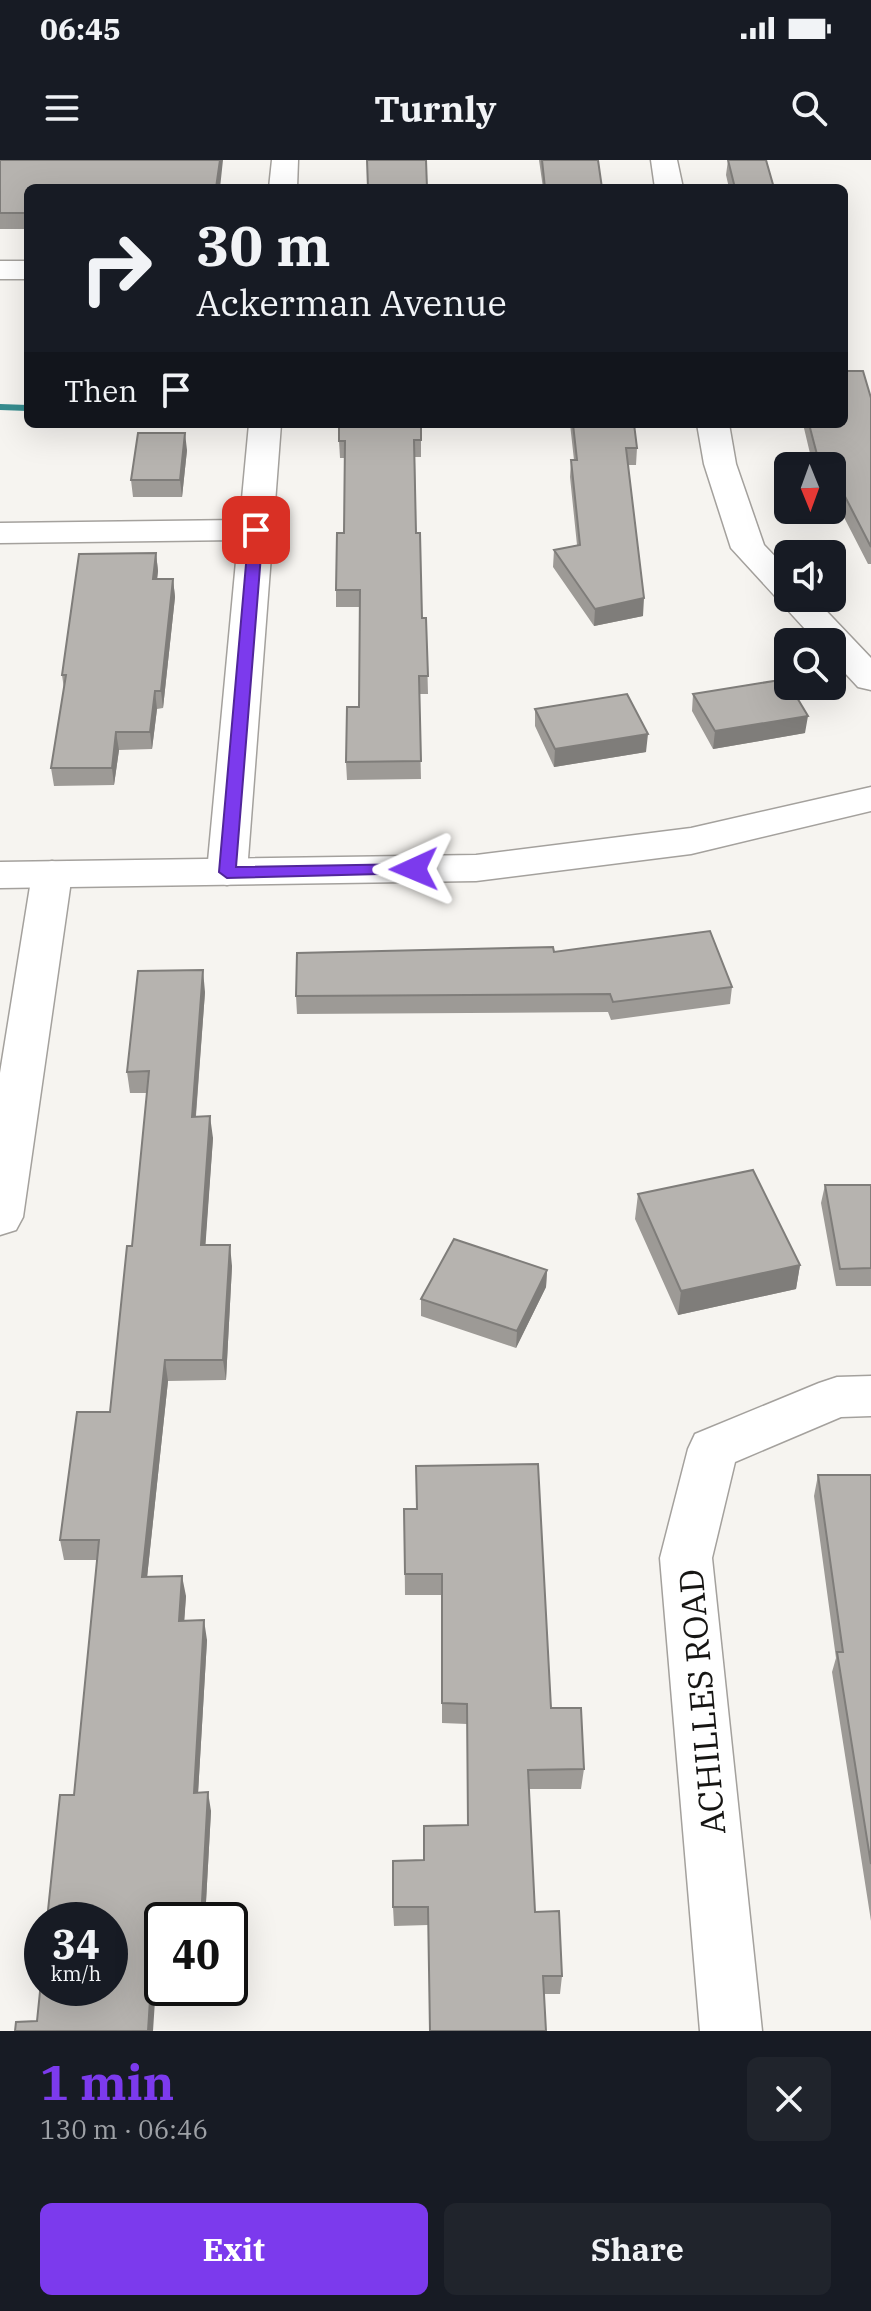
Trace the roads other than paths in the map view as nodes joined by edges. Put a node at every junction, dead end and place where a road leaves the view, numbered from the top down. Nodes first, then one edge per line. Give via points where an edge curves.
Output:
1 (285, 160) edge
2 (664, 160) edge
3 (283, 184) edge
4 (668, 184) edge
5 (0, 270) edge
6 (24, 270) edge
7 (265, 428) edge
8 (714, 428) edge
9 (256, 530) junction
10 (0, 533) edge
11 (774, 575) edge
12 (808, 612) edge
13 (871, 679) edge
14 (871, 799) edge
15 (227, 872) junction
16 (52, 874) junction
17 (0, 875) edge
18 (0, 1217) edge
19 (871, 1396) edge
20 (731, 2031) edge

1 - 3 street
2 - 4 street
5 - 6 street
7 - 9 street
8 - 11 street via 748,548
9 - 10 street
9 - 15 street
12 - 13 street
14 - 15 street via 691,841 476,868
15 - 16 street
16 - 17 street
16 - 18 street
19 - 20 street, ACHILLES ROAD via 837,1397 713,1449 686,1558

